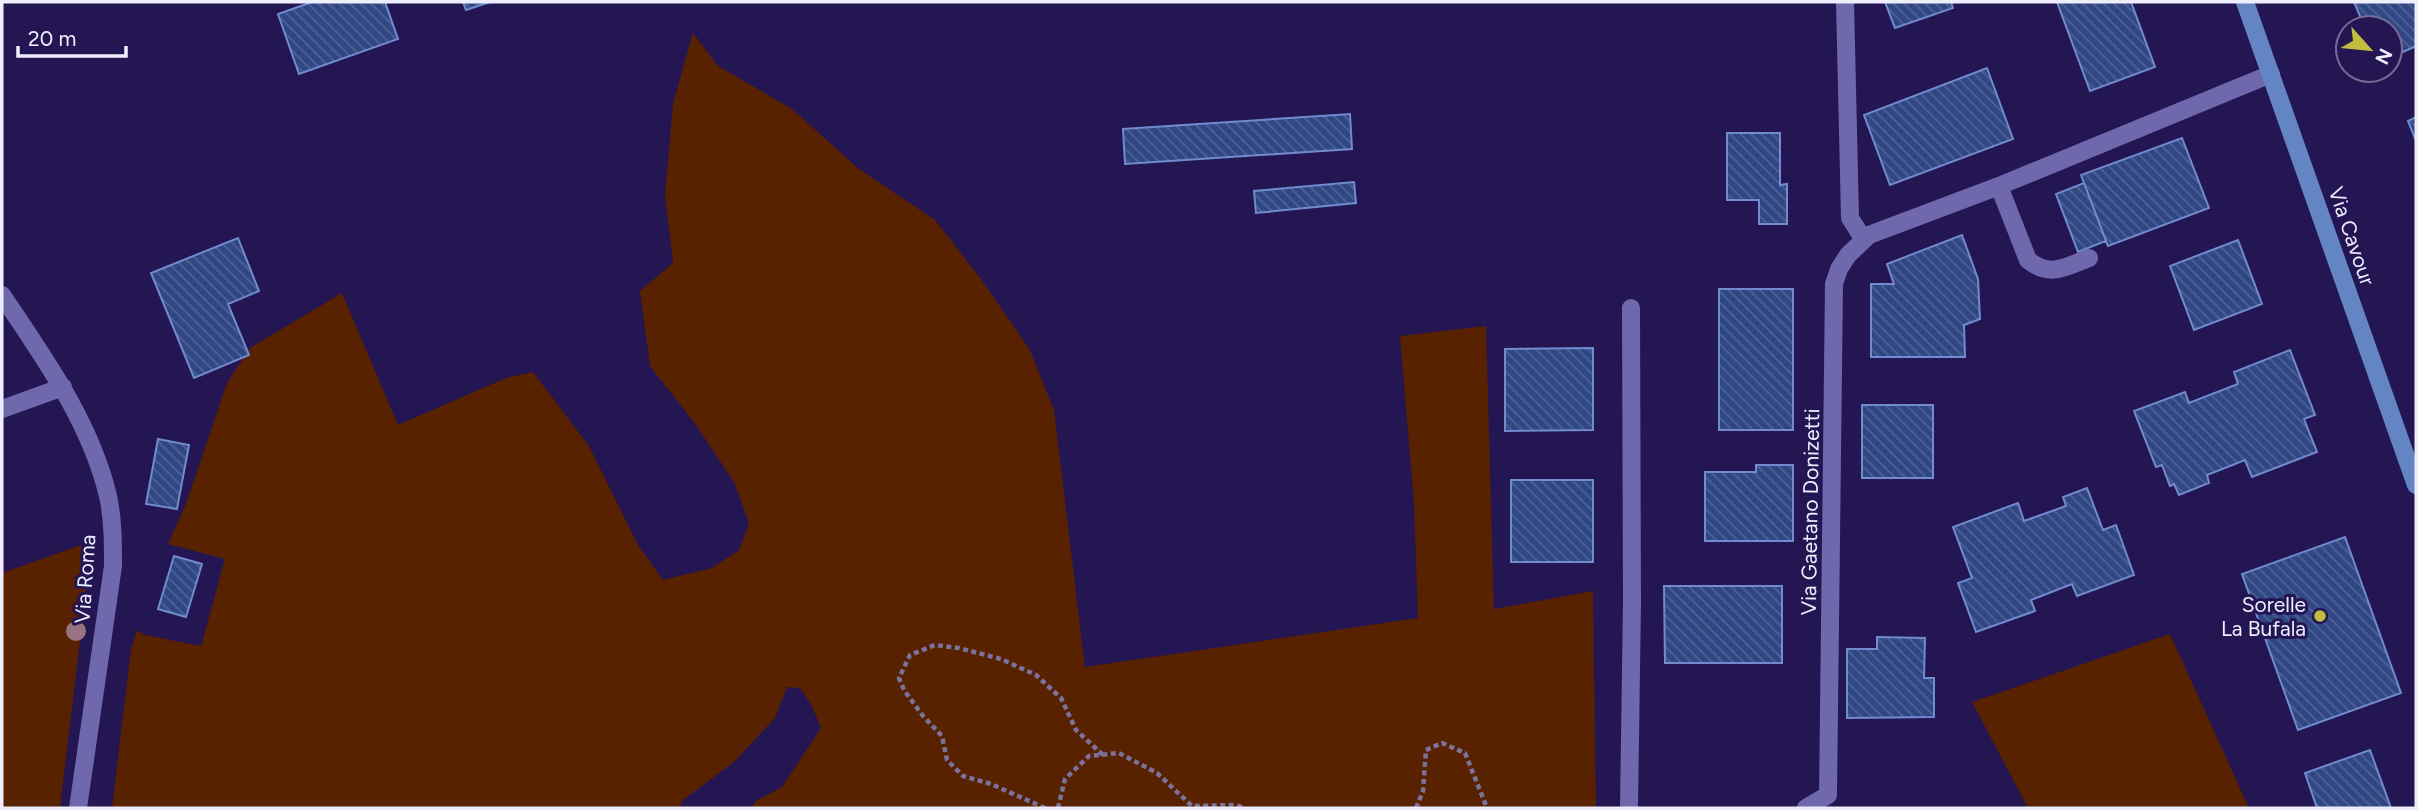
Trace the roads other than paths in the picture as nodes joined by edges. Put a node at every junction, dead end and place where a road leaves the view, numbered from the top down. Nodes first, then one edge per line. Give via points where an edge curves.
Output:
1 (1845, 2) edge
2 (2245, 2) edge
3 (2271, 74) junction
4 (1999, 186) junction
5 (1864, 240) junction
6 (2089, 258) dead end
7 (2, 295) edge
8 (1631, 308) dead end
9 (63, 387) junction
10 (2, 409) edge
11 (2416, 485) edge
12 (78, 808) edge
13 (1629, 808) edge
14 (1806, 808) edge

1 - 5 street via 1850,218
2 - 3 street, Via Cavour
3 - 4 street, Via Gaetano Donizetti
3 - 11 street, Via Cavour
4 - 5 street, Via Gaetano Donizetti
4 - 6 street via 2028,260 2040,269 2056,270
5 - 14 street, Via Gaetano Donizetti via 1848,254 1834,284 1828,795
7 - 9 street, Via Roma
8 - 13 street
9 - 10 street
9 - 12 street, Via Roma via 107,495 113,532 113,566

